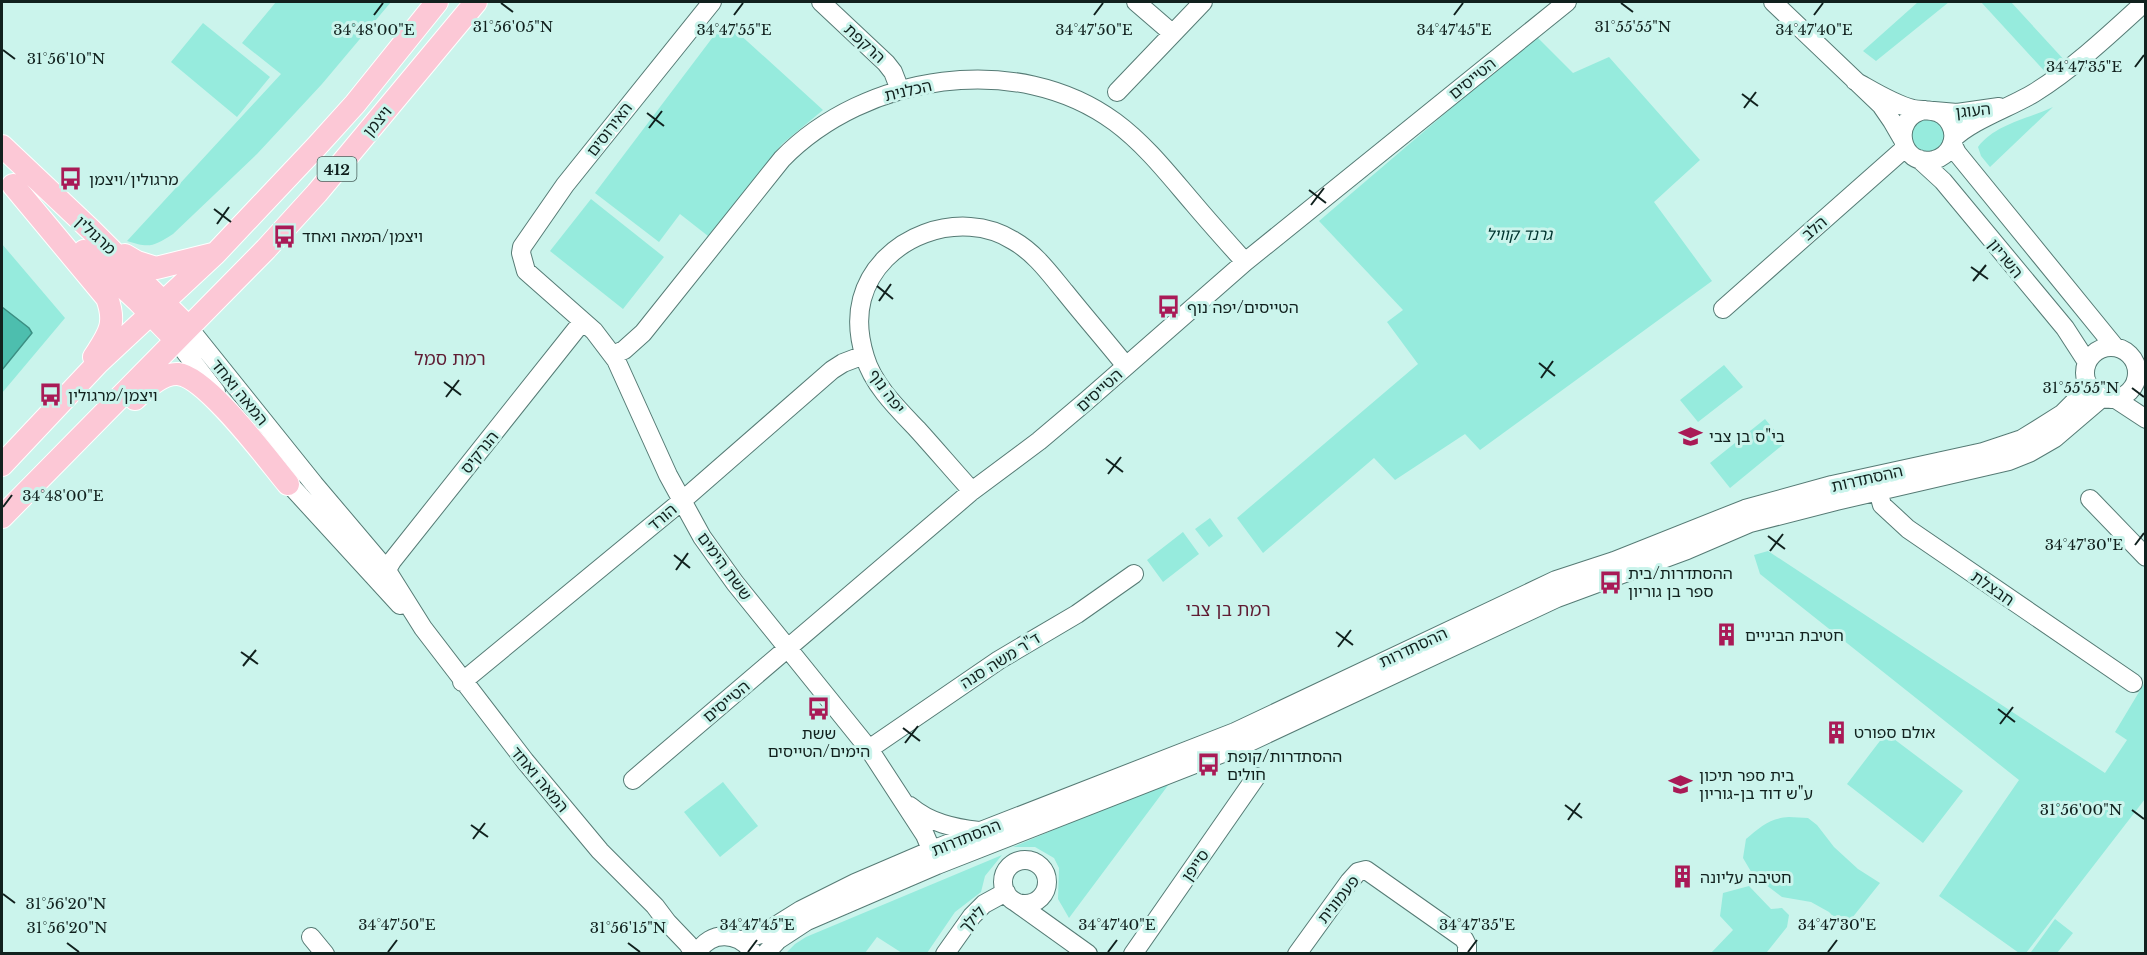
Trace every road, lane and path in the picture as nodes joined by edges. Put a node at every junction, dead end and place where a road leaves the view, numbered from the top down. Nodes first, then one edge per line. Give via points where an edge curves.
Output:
1 (438, 2) edge
2 (476, 2) edge
3 (712, 2) edge
4 (821, 2) edge
5 (1136, 2) edge
6 (1203, 2) edge
7 (1566, 2) edge
8 (1773, 2) edge
9 (2145, 2) edge
10 (1172, 33) junction
11 (1855, 81) junction
12 (900, 90) junction
13 (1117, 92) dead end
14 (2013, 105) junction
15 (1930, 110) junction
16 (1952, 141) junction
17 (2, 147) edge
18 (1909, 149) junction
19 (7, 180) edge
20 (91, 230) junction
21 (215, 254) junction
22 (1245, 262) junction
23 (523, 264) joint
24 (151, 302) junction
25 (1723, 309) dead end
26 (582, 322) junction
27 (182, 334) junction
28 (2115, 347) junction
29 (613, 355) junction
30 (864, 355) junction
31 (2087, 362) junction
32 (1126, 366) junction
33 (2141, 372) edge
34 (2087, 382) junction
35 (2109, 398) junction
36 (50, 413) junction
37 (2145, 419) edge
38 (2, 465) edge
39 (1876, 483) junction
40 (288, 484) junction
41 (972, 491) junction
42 (2090, 499) dead end
43 (682, 500) junction
44 (2, 517) edge
45 (2, 526) edge
46 (2145, 557) edge
47 (1134, 574) dead end
48 (382, 577) junction
49 (788, 649) junction
50 (462, 682) junction
51 (2133, 683) dead end
52 (869, 749) junction
53 (1256, 777) dead end
54 (633, 780) dead end
55 (904, 802) junction
56 (981, 831) junction
57 (935, 858) junction
58 (1046, 886) junction
59 (1009, 896) junction
60 (667, 922) junction
61 (1058, 931) junction
62 (311, 937) dead end
63 (711, 938) junction
64 (748, 947) edge
65 (325, 954) edge
66 (695, 954) edge
67 (765, 954) edge
68 (945, 954) edge
69 (1088, 954) edge
70 (1133, 954) edge
71 (1297, 954) edge
72 (1467, 954) edge

1 - 21 main road, ויצמן / 412 via 340,121
2 - 27 main road, ויצמן / 412 via 317,193
3 - 23 street, האירוסים via 565,185 522,247
4 - 12 street, הרקפת via 886,63
5 - 10 street
6 - 10 street
7 - 22 street, הטייסים
8 - 11 street, השריון
9 - 14 street, העוגן via 2073,66
10 - 13 street
11 - 15 street, השריון via 1903,106
11 - 18 street, השריון via 1881,105
12 - 22 street, הכלנית via 950,81 999,81 1048,90 1092,108 1114,121 1147,150
12 - 29 street, הכלנית via 849,109 798,143 643,333
14 - 15 street, העוגן via 1957,113
14 - 16 street, העוגן via 1968,127
15 - 16 street via 1948,121
15 - 18 street via 1917,112 1908,120 1903,131
16 - 18 street via 1946,153 1931,161
16 - 28 street, השריון via 1957,153
17 - 20 main road, מרגולין
18 - 25 street, הלב
18 - 31 street, השריון via 1943,181 2065,328
19 - 24 main road, מרגולין
19 - 36 main road via 107,298 112,312 106,337 94,357
20 - 21 main road via 124,254 156,268
20 - 24 main road, מרגולין
21 - 24 main road, ויצמן / 412
22 - 32 street, הטייסים
23 - 26 street, ששת הימים via 531,277
24 - 27 main road, מרגולין
24 - 36 main road, 412
26 - 29 street, ששת הימים
26 - 48 street, הנרקיס
27 - 40 street, המאה ואחד
27 - 44 main road, 412
27 - 48 street, המאה ואחד via 314,484
28 - 31 street via 2099,350
28 - 33 street via 2129,354
29 - 43 street, ששת הימים
30 - 32 street, יפה נוף via 860,333 863,297 885,260 912,239 937,230 963,227 1003,235 1024,248
30 - 41 street, יפה נוף via 870,371 894,404
30 - 43 street, הורד via 832,370
31 - 34 street
32 - 41 street, הטייסים via 1039,441
33 - 35 street via 2130,390
34 - 35 street via 2096,394
34 - 39 street, ההסתדרות via 2062,414 2022,439
35 - 37 street
35 - 39 street, ההסתדרות via 2029,453 1987,467
36 - 38 main road, 412
39 - 51 street, חבצלת via 1882,506 1908,529
39 - 56 street, ההסתדרות via 1745,509 1556,580 1235,732
39 - 57 street, ההסתדרות via 1750,524 1557,598 1241,746
40 - 45 main road via 215,398 197,382 177,374 146,388
40 - 48 street, המאה ואחד
41 - 49 street, הטייסים
42 - 46 street
43 - 49 street, ששת הימים via 714,554
43 - 50 street, הורד
47 - 52 street, ד"ר משה סנה
48 - 50 street, המאה ואחד
49 - 52 street, ששת הימים
49 - 54 street, הטייסים
50 - 60 street, המאה ואחד via 600,851
52 - 55 street, ששת הימים
53 - 70 street, סייפן
55 - 56 street via 932,820
55 - 57 street, ששת הימים
56 - 57 street, ההסתדרות
57 - 64 street, ההסתדרות via 855,883 801,910
57 - 67 street, ההסתדרות via 807,921
58 - 59 street via 1035,901 1020,903
58 - 59 street via 1044,871 1036,863 1017,862 1004,877
58 - 61 street via 1044,901
59 - 61 street
59 - 68 street, לילך via 984,904
60 - 63 street
60 - 66 street, המאה ואחד
61 - 69 street
62 - 65 street
63 - 64 street via 732,936
63 - 66 street
71 - 72 street, פעמונית via 1349,882 1366,870 1464,939

